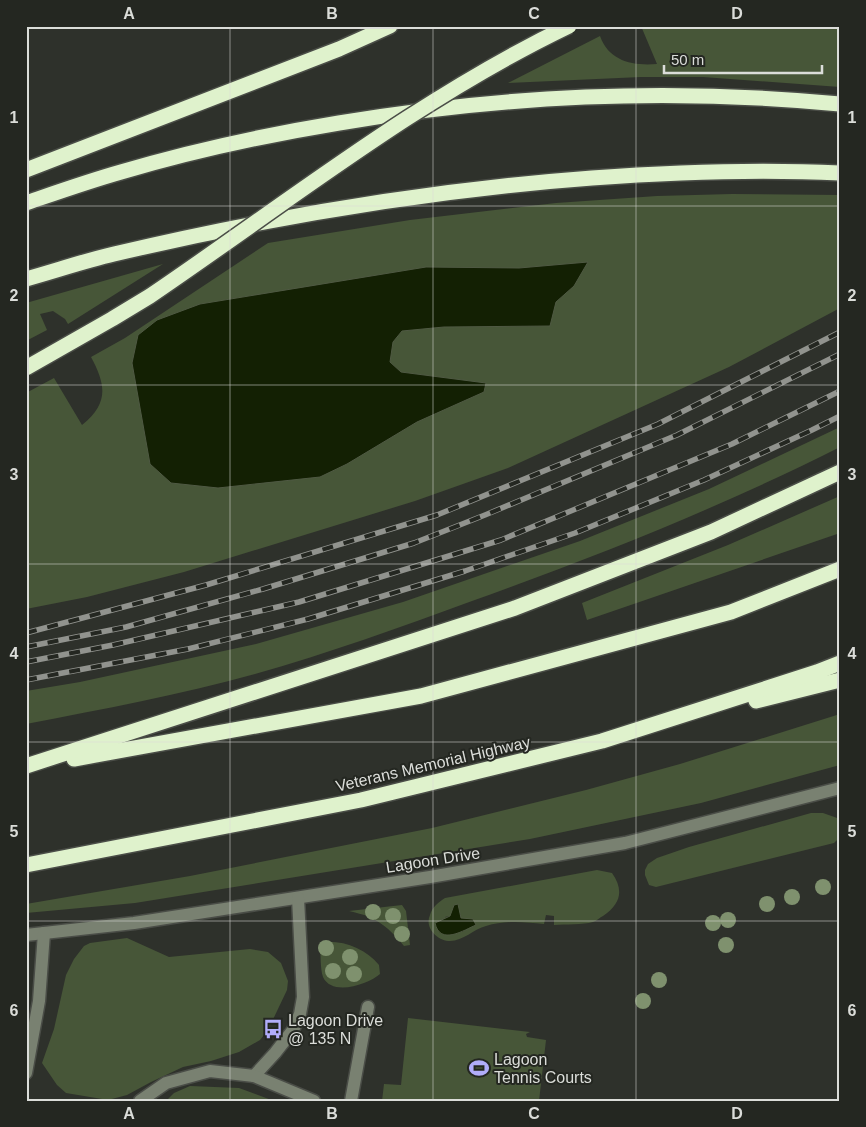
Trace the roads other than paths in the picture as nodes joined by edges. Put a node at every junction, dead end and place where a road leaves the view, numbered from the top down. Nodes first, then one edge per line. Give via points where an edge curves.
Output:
1 (390, 26) edge
2 (569, 26) edge
3 (840, 104) edge
4 (26, 170) edge
5 (840, 173) edge
6 (26, 203) edge
7 (26, 279) edge
8 (26, 368) edge
9 (840, 472) edge
10 (840, 570) edge
11 (840, 663) edge
12 (840, 680) edge
13 (602, 741) junction
14 (26, 767) edge
15 (840, 788) edge
16 (26, 864) edge
17 (298, 898) junction
18 (44, 933) junction
19 (26, 935) edge
20 (368, 1007) dead end
21 (26, 1073) edge
22 (254, 1076) junction
23 (140, 1101) edge
24 (314, 1101) edge
25 (351, 1101) edge

1 - 4 highway via 339,49
2 - 8 highway, bridge via 436,100 150,296
3 - 6 highway via 717,96 614,95 451,106 224,145 121,172
5 - 7 highway via 668,173 516,184 398,198 246,225 122,252
9 - 14 highway via 711,532 515,608
10 - 14 highway via 731,612 421,696
11 - 13 highway, Veterans Memorial Highway
12 - 13 highway
13 - 16 highway, Veterans Memorial Highway via 361,800
15 - 17 street, Lagoon Drive via 625,843
17 - 18 street, Lagoon Drive
17 - 22 street via 303,997 300,1014 293,1030
18 - 19 street, Lagoon Drive
18 - 21 street via 39,1001
20 - 25 street
22 - 23 street via 210,1071 166,1083
22 - 24 street

